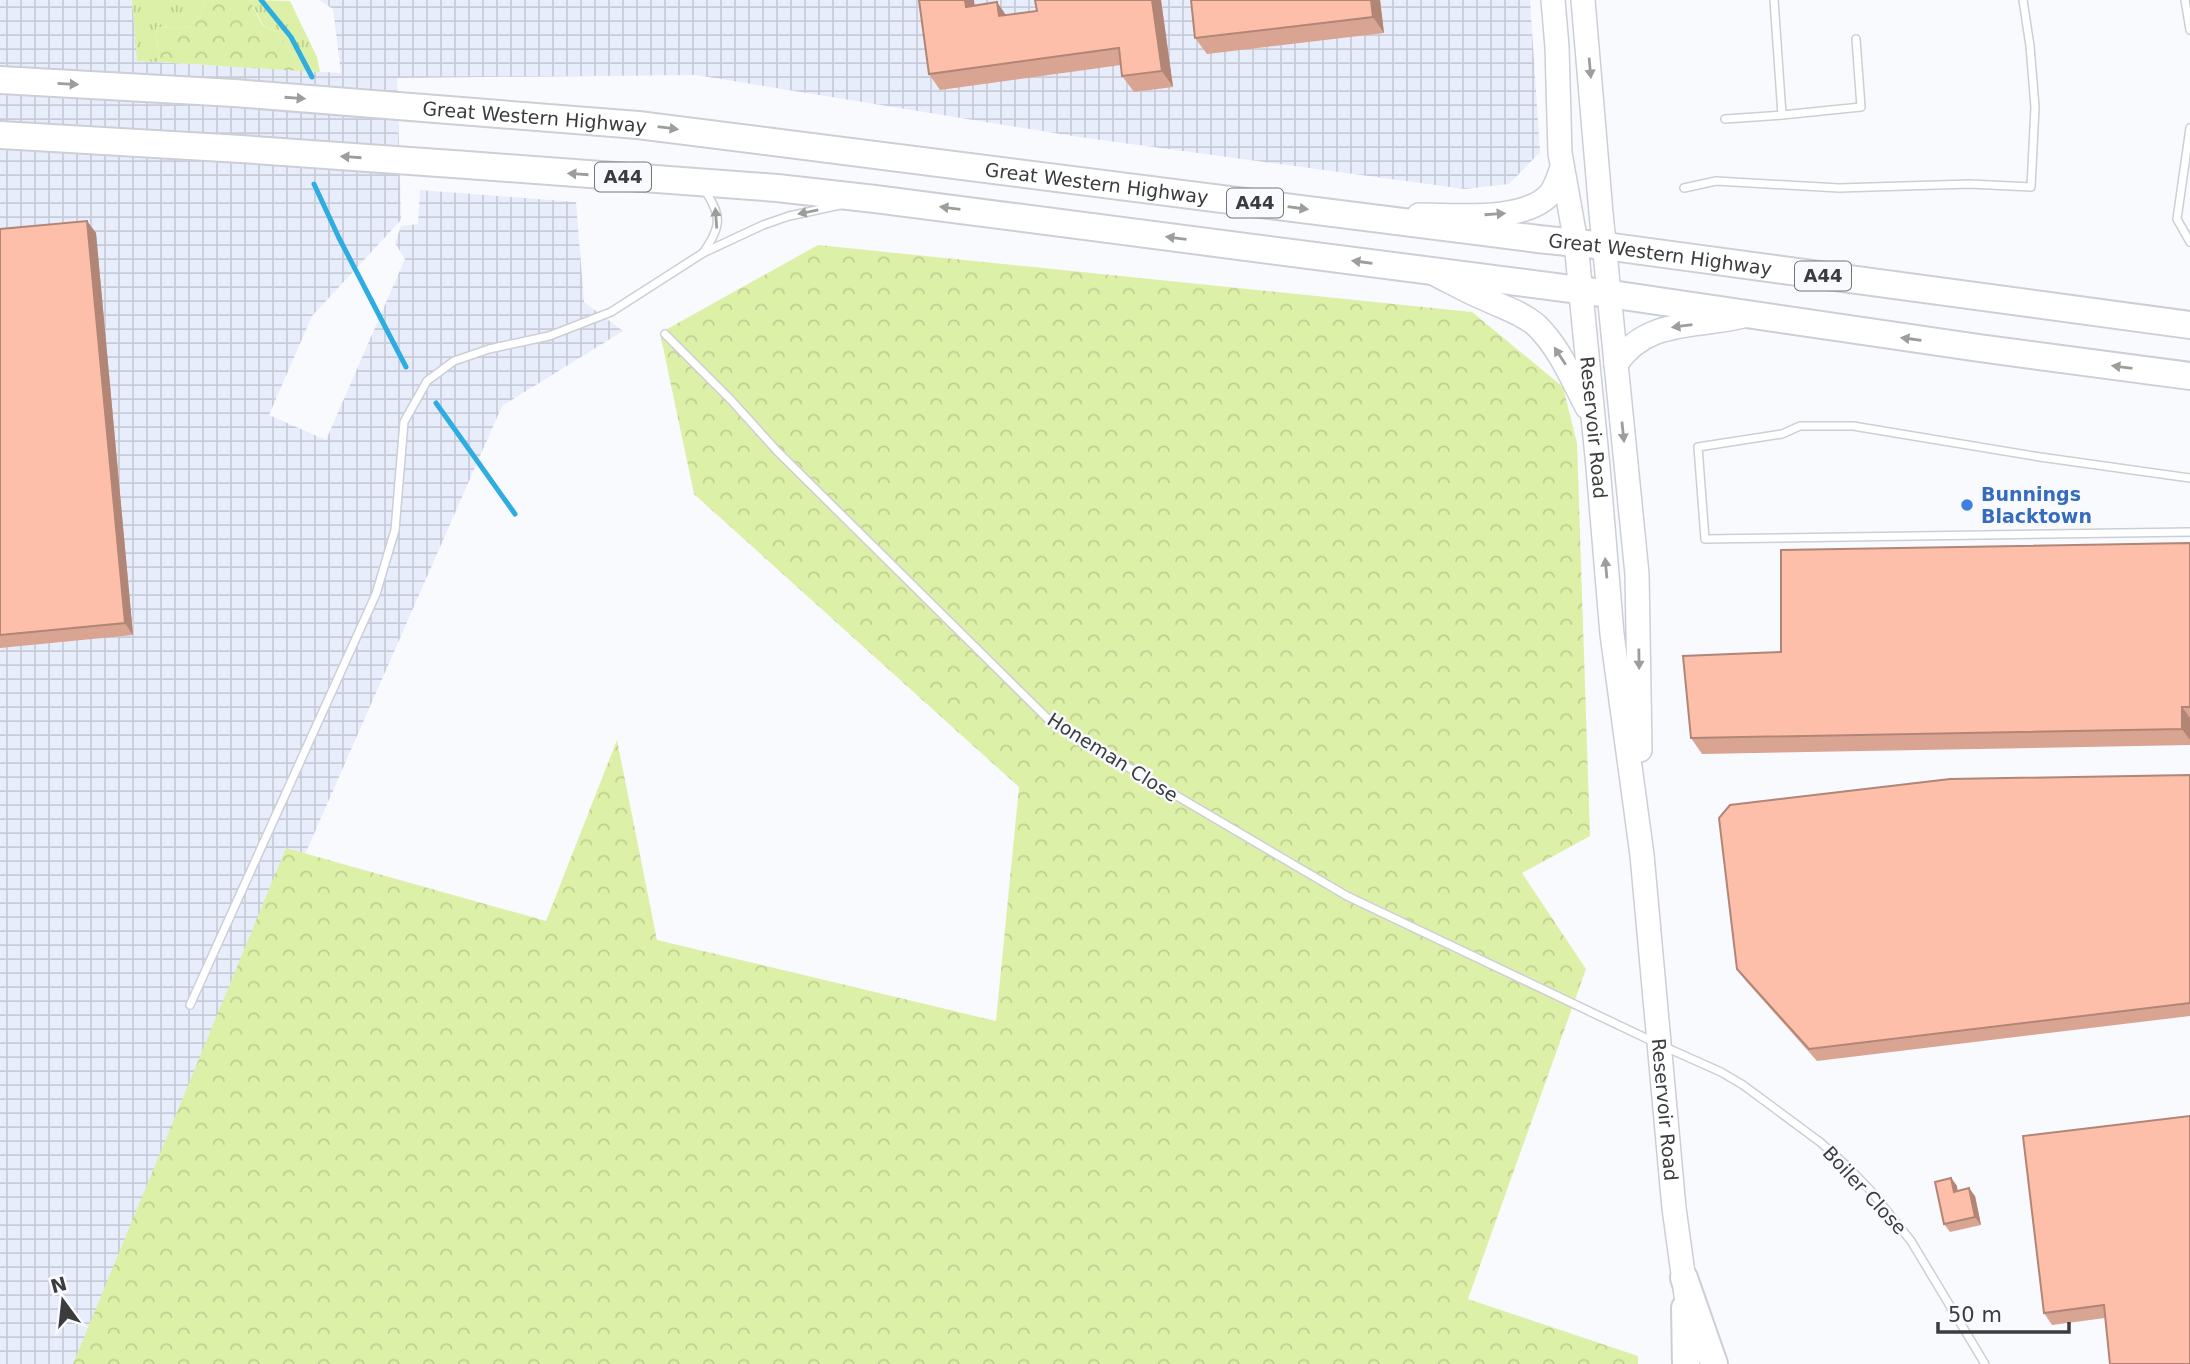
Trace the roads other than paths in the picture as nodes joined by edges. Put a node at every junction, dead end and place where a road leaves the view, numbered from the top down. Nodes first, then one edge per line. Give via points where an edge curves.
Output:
1 (1553, 0) edge
2 (1583, 0) edge
3 (1774, 0) edge
4 (2023, 0) edge
5 (2185, 0) edge
6 (2190, 30) edge
7 (1856, 39) dead end
8 (0, 80) edge
9 (1783, 115) junction
10 (1725, 119) dead end
11 (2190, 128) edge
12 (0, 135) edge
13 (1562, 168) junction
14 (701, 183) junction
15 (1684, 188) dead end
16 (876, 199) junction
17 (1353, 216) junction
18 (2190, 242) edge
19 (1576, 243) junction
20 (1605, 246) junction
21 (703, 253) junction
22 (1429, 271) junction
23 (1580, 291) junction
24 (1610, 294) junction
25 (1749, 315) junction
26 (2190, 325) edge
27 (665, 334) dead end
28 (1616, 364) junction
29 (2190, 376) edge
30 (1592, 416) junction
31 (2190, 478) edge
32 (2190, 532) edge
33 (1642, 855) junction
34 (190, 1005) dead end
35 (1659, 1044) junction
36 (1684, 1278) junction
37 (1686, 1364) edge
38 (1696, 1364) edge
39 (1714, 1364) edge
40 (1985, 1364) edge

1 - 13 main road, Reservoir Road
2 -> 20 main road, Reservoir Road
3 - 9 lane
4 - 15 lane via 2035,107 2031,187 1839,188 1716,181
5 - 6 lane
7 - 9 lane via 1861,107
8 -> 17 highway, Great Western Highway / A44 via 638,125
9 - 10 lane
11 - 18 lane via 2176,219
14 -> 12 highway, A44
17 -> 13 main road via 1522,210 1549,195
13 - 19 main road, Reservoir Road
14 - 16 highway, A44
21 -> 14 lane via 716,235 719,219
16 -> 21 lane via 789,216
22 -> 16 highway, A44
17 - 19 highway, Great Western Highway / A44
19 - 20 highway, Great Western Highway / A44
19 - 23 main road, Reservoir Road
20 - 24 main road, Reservoir Road
20 - 26 highway, Great Western Highway / A44
21 - 34 lane via 611,312 549,336 489,349 454,362 427,380 404,422 395,530 376,594
22 - 23 highway, A44
30 -> 22 main road via 1565,363 1535,325
23 - 24 highway, A44
23 - 30 main road, Reservoir Road
24 - 25 highway, A44
24 - 28 main road, Reservoir Road
25 -> 28 main road via 1659,330 1634,343
29 -> 25 highway, A44
27 - 35 lane, Honeman Close via 1051,722 1347,896
28 -> 33 main road, Reservoir Road via 1637,574
33 -> 30 main road, Reservoir Road via 1612,634
31 - 32 lane via 1853,426 1800,426 1783,434 1698,447 1705,539
33 - 35 main road, Reservoir Road
35 - 36 main road, Reservoir Road
35 - 40 lane, Boiler Close via 1743,1085 1847,1166 1911,1241
36 - 37 highway
36 - 38 main road, Reservoir Road
36 - 39 highway

